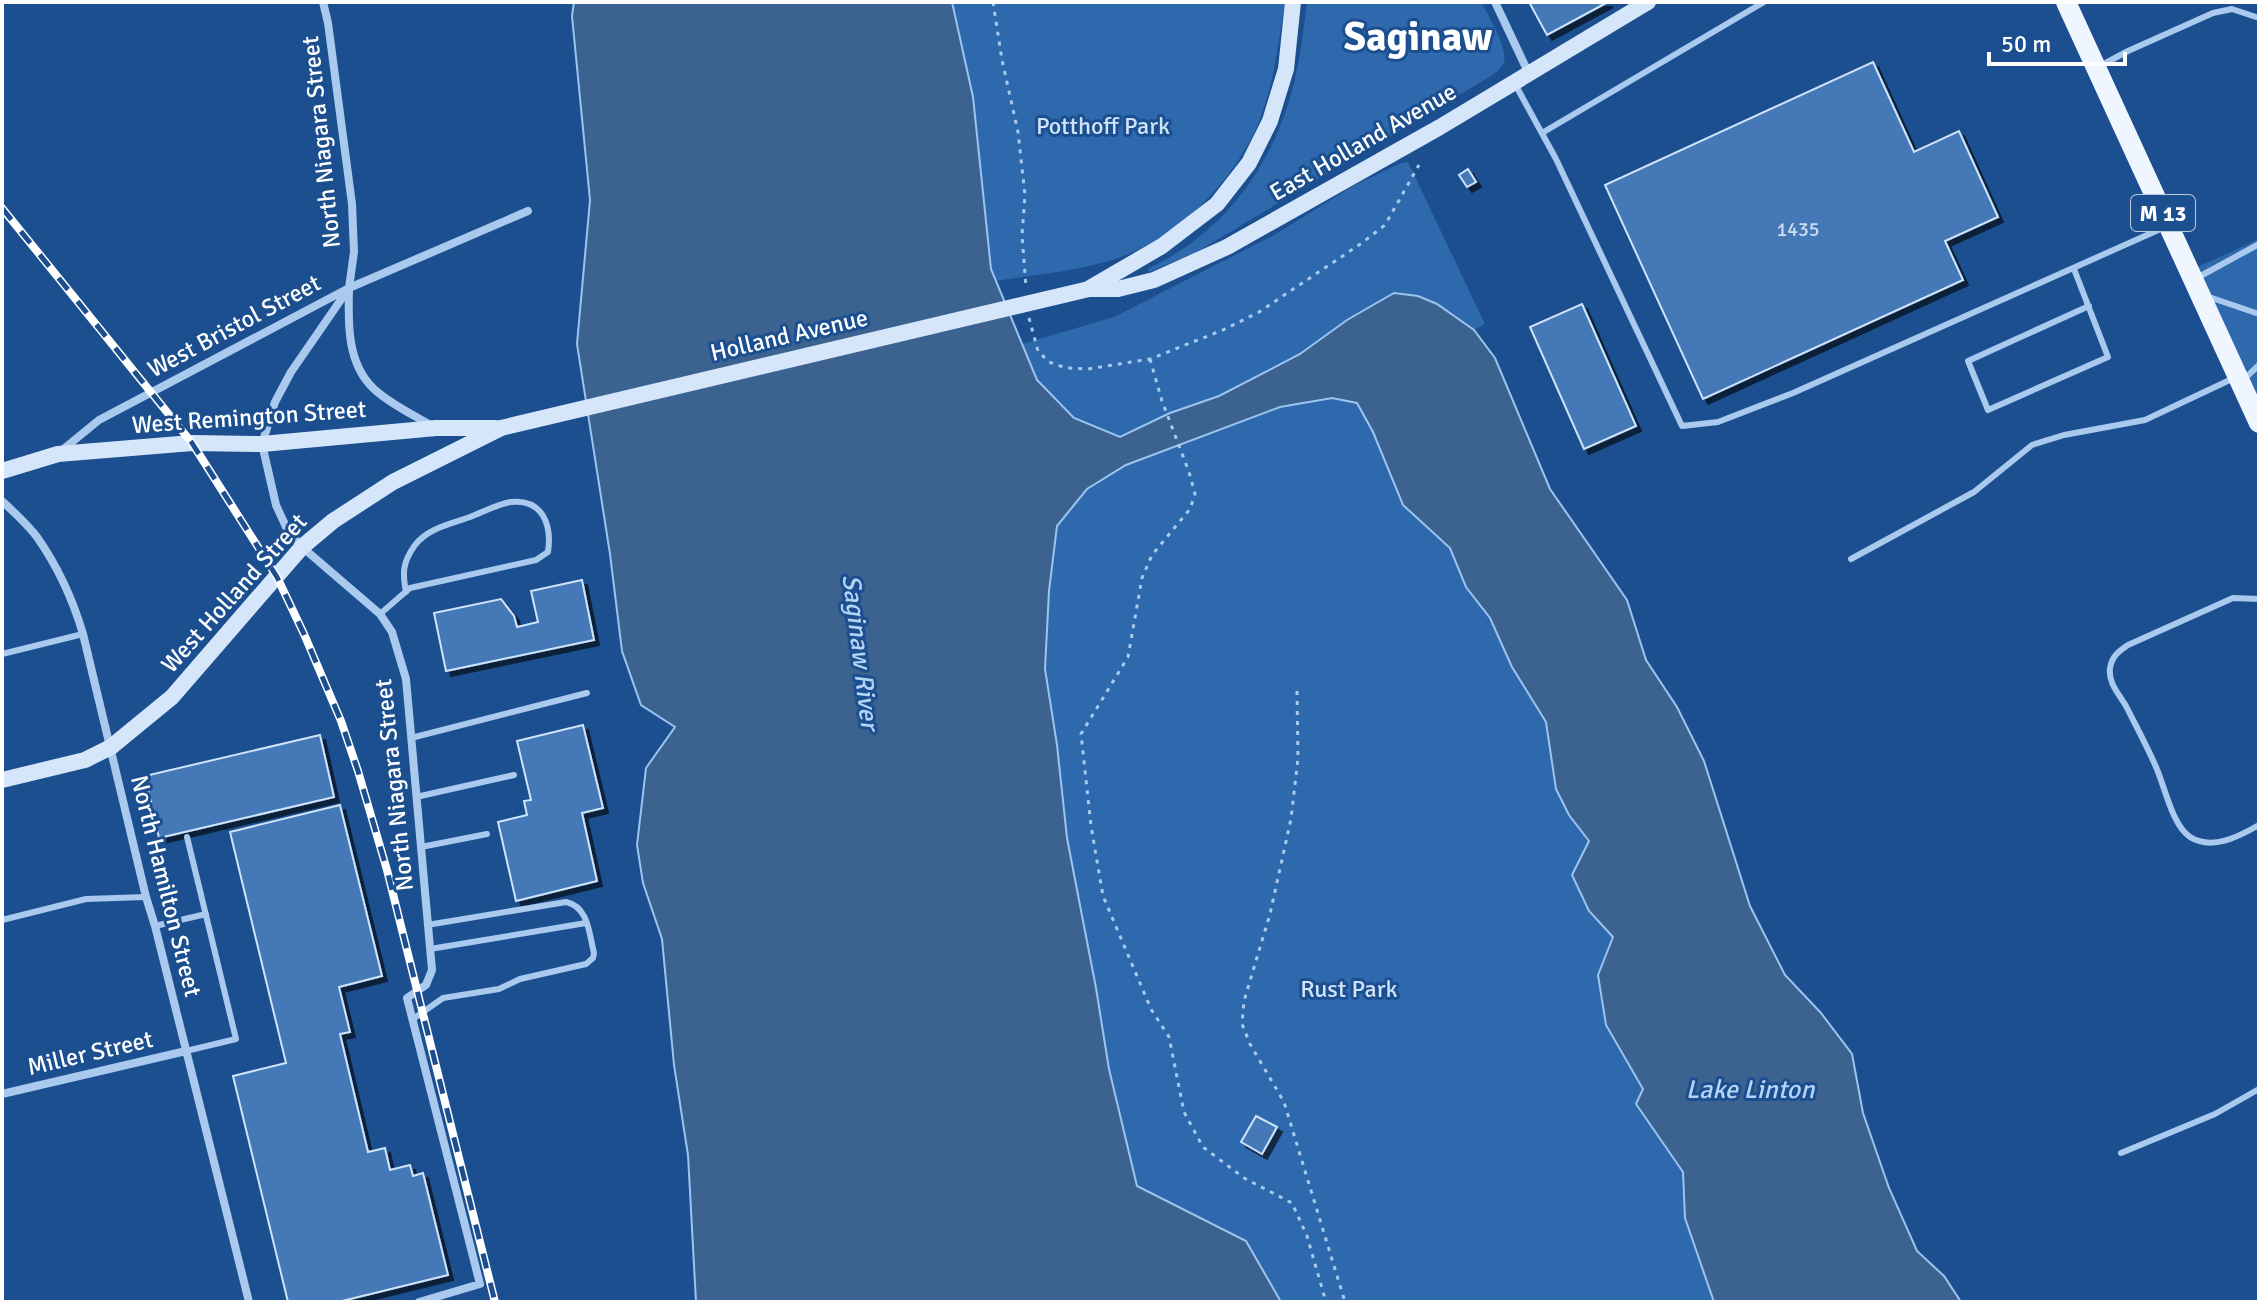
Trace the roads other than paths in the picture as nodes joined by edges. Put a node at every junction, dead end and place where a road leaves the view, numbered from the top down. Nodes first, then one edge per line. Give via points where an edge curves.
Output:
1 (323, 2) edge
2 (1293, 2) edge
3 (1495, 2) edge
4 (1648, 2) edge
5 (1764, 2) edge
6 (2066, 2) edge
7 (2259, 18) edge
8 (2097, 68) junction
9 (1522, 79) junction
10 (1542, 133) junction
11 (528, 211) dead end
12 (2168, 226) junction
13 (2259, 244) edge
14 (2074, 269) junction
15 (2196, 287) junction
16 (349, 288) junction
17 (1089, 289) junction
18 (2089, 306) junction
19 (2259, 314) edge
20 (2259, 365) edge
21 (2239, 380) junction
22 (2259, 423) edge
23 (436, 428) junction
24 (501, 428) junction
25 (262, 444) junction
26 (58, 454) junction
27 (2, 471) edge
28 (2, 501) edge
29 (302, 547) junction
30 (1851, 559) dead end
31 (406, 592) junction
32 (2259, 599) edge
33 (380, 614) junction
34 (83, 634) junction
35 (2, 654) edge
36 (587, 693) dead end
37 (411, 738) junction
38 (111, 747) junction
39 (514, 775) dead end
40 (2, 780) edge
41 (416, 797) junction
42 (2259, 825) edge
43 (487, 834) dead end
44 (187, 837) dead end
45 (421, 847) junction
46 (146, 897) junction
47 (206, 914) junction
48 (2, 920) edge
49 (586, 923) junction
50 (427, 925) junction
51 (155, 926) junction
52 (430, 949) junction
53 (413, 1019) junction
54 (186, 1051) junction
55 (2259, 1089) edge
56 (2, 1094) edge
57 (2121, 1153) dead end
58 (249, 1302) edge
59 (419, 1302) edge

1 - 16 street, North Niagara Street via 352,204
2 - 17 main road via 1286,69 1270,121 1249,163 1217,204 1162,246
3 - 9 street
4 - 9 main road, East Holland Avenue
5 - 10 lane
6 - 8 main road, M 13
7 - 8 lane via 2232,9 2213,13
8 - 12 main road, M 13
9 - 10 lane
9 - 17 main road, East Holland Avenue via 1227,247 1154,280
10 - 14 lane via 1682,426 1743,413
11 - 16 street, West Bristol Street
12 - 14 lane
12 - 15 main road, M 13
13 - 15 lane
14 - 18 lane
15 - 19 lane
15 - 21 main road, M 13
16 - 23 street via 352,352 362,375 386,399
16 - 25 street, North Niagara Street via 291,372
16 - 26 street, West Bristol Street via 99,420
17 - 24 main road, Holland Avenue, bridge
18 - 18 lane via 2108,357 1988,410 1968,361
20 - 21 lane
21 - 22 main road, M 13
21 - 30 lane via 2145,420 2032,445 1974,492
23 - 24 main road, West Remington Street
23 - 25 main road, West Remington Street
24 - 29 main road, West Holland Street via 393,482
25 - 26 main road, West Remington Street via 192,443
25 - 29 street, North Niagara Street via 276,505
26 - 27 main road, West Remington Street
28 - 34 street, North Hamilton Street via 52,562
29 - 33 street, North Niagara Street
29 - 38 main road, West Holland Street via 172,697
31 - 31 lane via 536,560 548,552 547,517 529,503 510,502 429,532 416,544 402,572
31 - 33 lane
32 - 42 lane via 2233,598 2128,645 2115,654 2110,667 2111,681 2180,827 2192,838 2221,842
33 - 37 street, North Niagara Street via 392,632 406,679
34 - 35 lane
34 - 38 street, North Hamilton Street
36 - 37 lane
37 - 41 street, North Niagara Street
38 - 40 main road, West Holland Street via 85,760
38 - 46 street, North Hamilton Street
39 - 41 lane
41 - 45 street, North Niagara Street
43 - 45 lane
44 - 47 lane
45 - 50 street, North Niagara Street
46 - 48 lane via 86,899
46 - 51 street, North Hamilton Street
47 - 51 lane
47 - 54 lane via 236,1039
49 - 50 lane via 580,909 566,902
49 - 52 lane
49 - 53 lane via 594,953 586,964 499,989 443,998
50 - 52 street, North Niagara Street
51 - 54 street, North Hamilton Street
52 - 53 street, North Niagara Street via 432,970 426,985 407,998
53 - 59 street via 480,1284
54 - 56 street, Miller Street
54 - 58 street, North Hamilton Street
55 - 57 lane via 2215,1114

